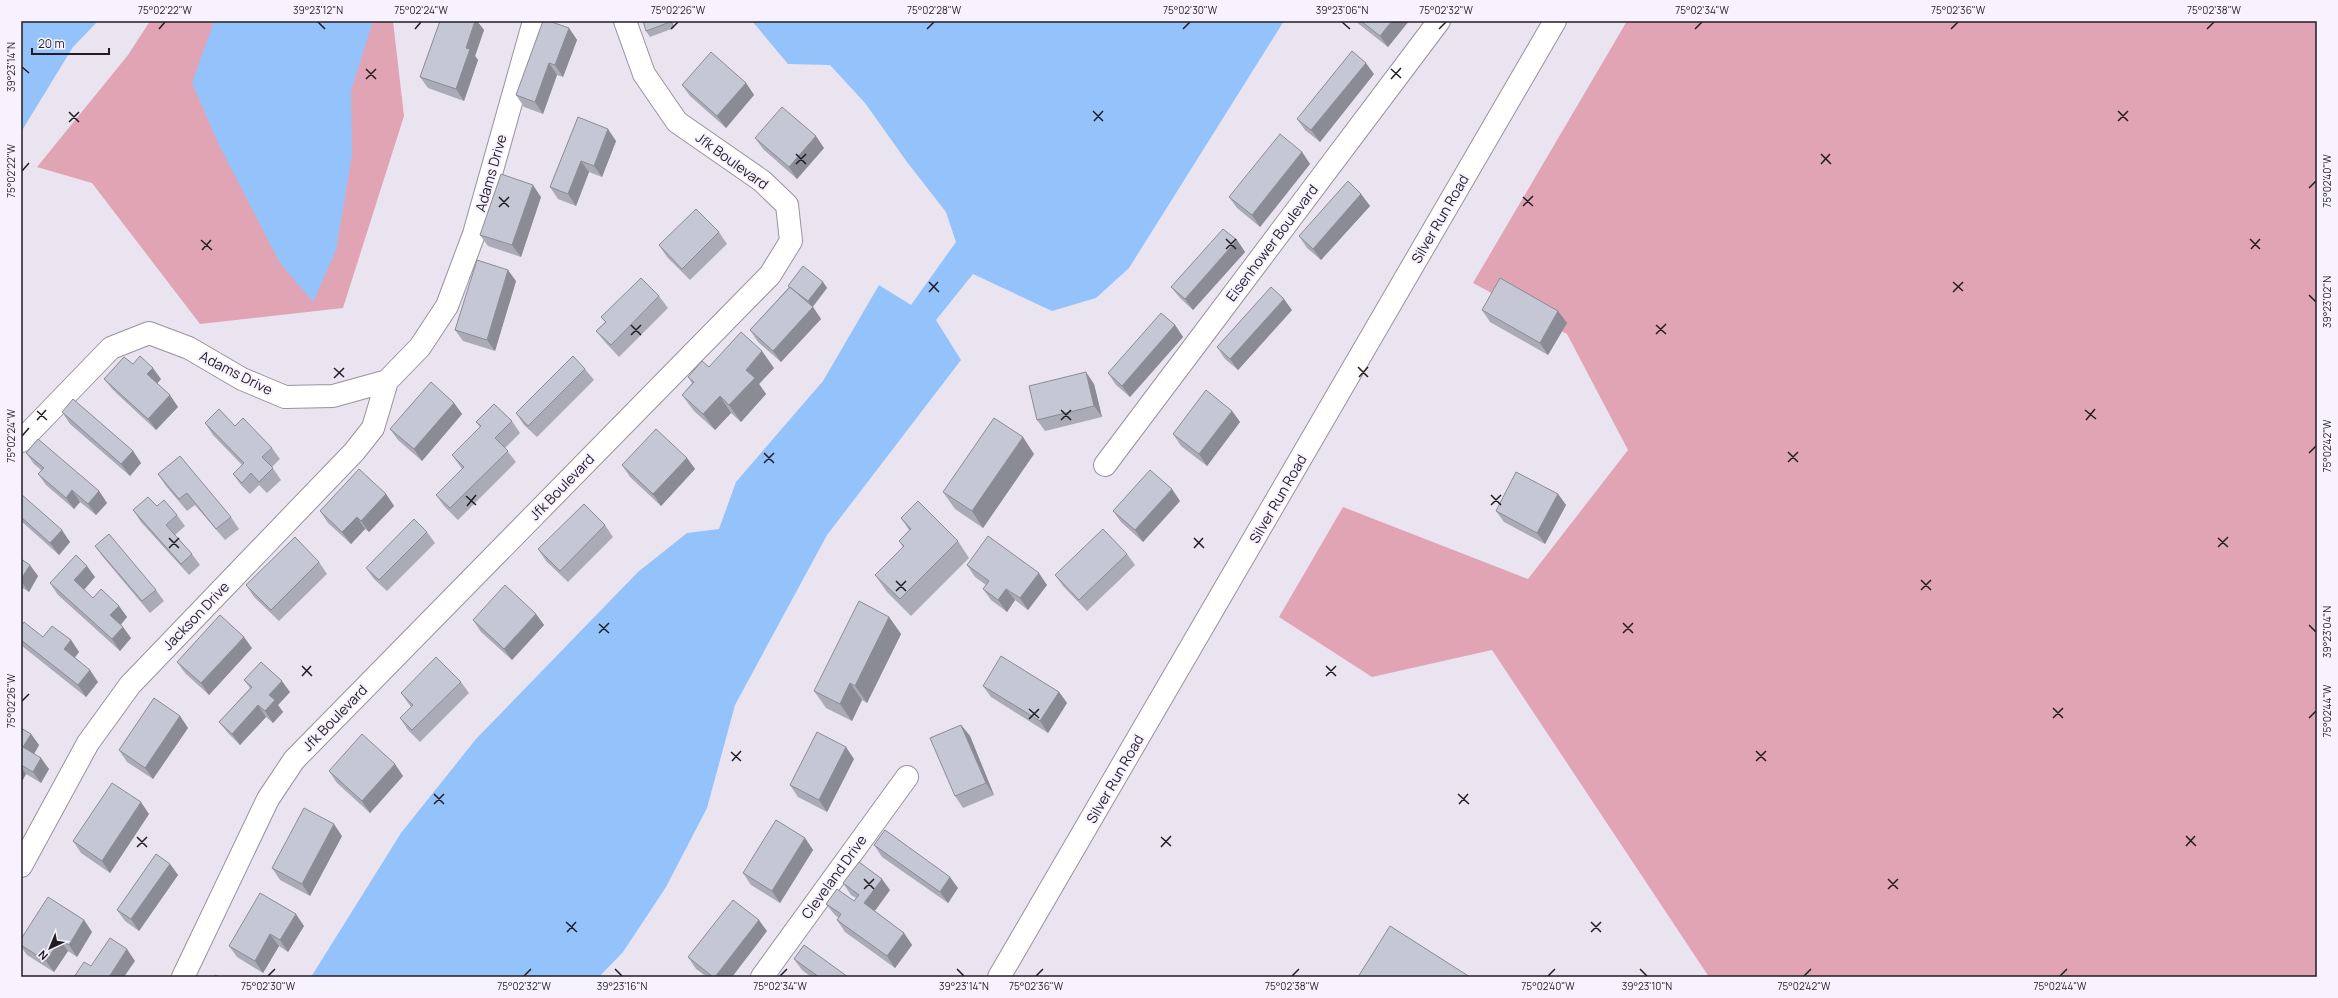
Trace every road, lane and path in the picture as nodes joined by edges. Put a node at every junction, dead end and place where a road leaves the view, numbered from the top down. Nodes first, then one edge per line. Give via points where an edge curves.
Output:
1 (534, 21) edge
2 (625, 21) edge
3 (1439, 21) edge
4 (1556, 21) edge
5 (387, 381) junction
6 (21, 440) edge
7 (1105, 465) dead end
8 (907, 777) dead end
9 (21, 866) edge
10 (182, 977) edge
11 (762, 977) edge
12 (999, 977) edge

1 - 5 street, Adams Drive via 474,234 448,306 420,347
2 - 10 street, Jfk Boulevard via 644,74 677,122 762,181 787,205 792,241 770,275 294,760 268,799
3 - 7 street, Eisenhower Boulevard
4 - 12 street, Silver Run Road
5 - 6 street, Adams Drive via 333,396 285,397 242,379 189,348 149,333 111,348
5 - 9 street, Jackson Drive via 373,428 354,452 130,684 88,743
8 - 11 street, Cleveland Drive

